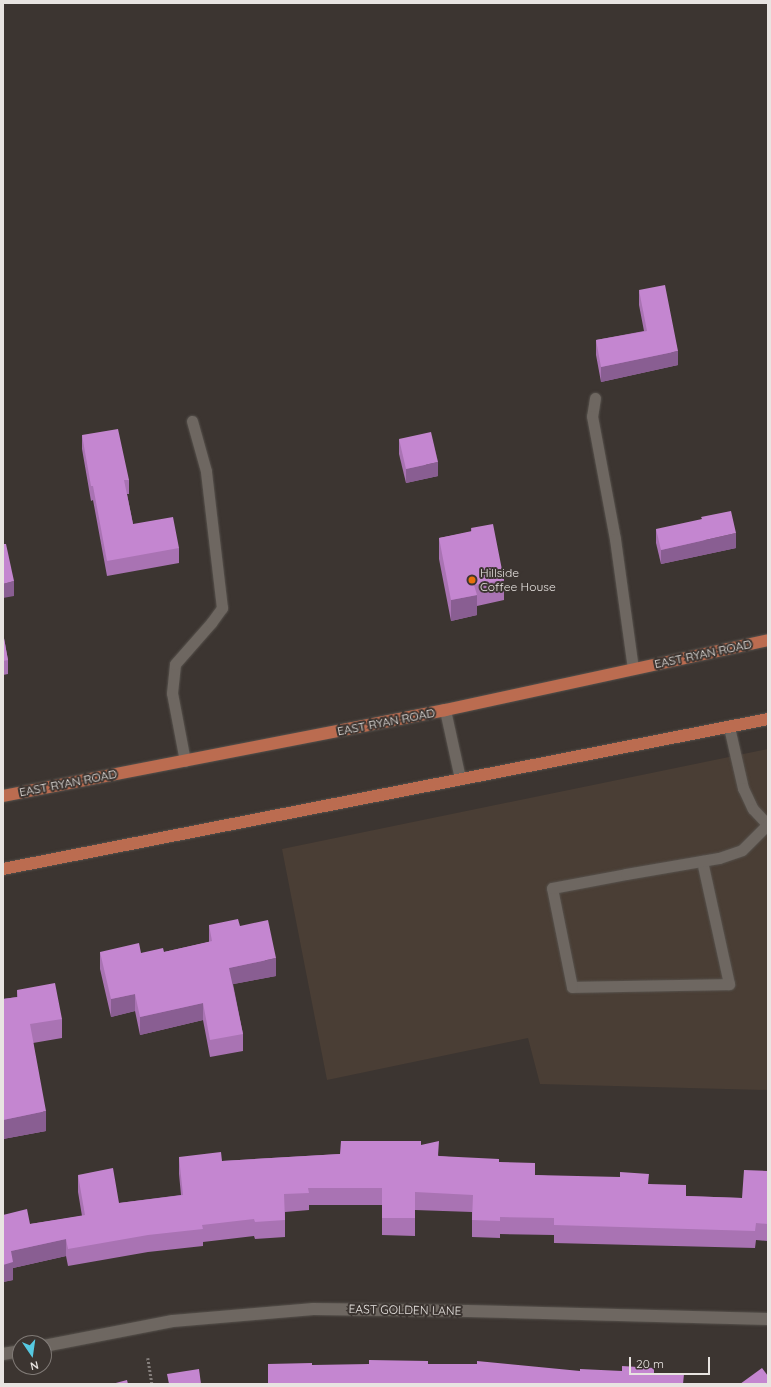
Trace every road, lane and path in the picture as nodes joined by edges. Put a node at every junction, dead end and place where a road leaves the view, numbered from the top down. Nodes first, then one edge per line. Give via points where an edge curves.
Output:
1 (595, 398) dead end
2 (192, 421) dead end
3 (768, 640) edge
4 (633, 669) junction
5 (445, 710) junction
6 (768, 719) edge
7 (729, 727) junction
8 (185, 761) junction
9 (460, 778) junction
10 (3, 796) edge
11 (768, 825) edge
12 (702, 861) junction
13 (3, 869) edge
14 (768, 1319) edge
15 (52, 1344) edge
16 (148, 1358) dead end
17 (152, 1384) edge

1 - 4 lane via 592,416 615,539
2 - 8 lane via 206,471 222,608 175,664 172,694
3 - 4 main road, EAST RYAN ROAD
4 - 5 main road, EAST RYAN ROAD
5 - 8 main road, EAST RYAN ROAD
5 - 9 lane
6 - 7 main road
7 - 9 main road
7 - 11 lane via 743,788 753,809
8 - 10 main road, EAST RYAN ROAD
9 - 13 main road
11 - 12 lane via 742,850
12 - 12 lane via 552,888 572,987 729,984
14 - 15 street, EAST GOLDEN LANE via 313,1309 173,1321
16 - 17 path

